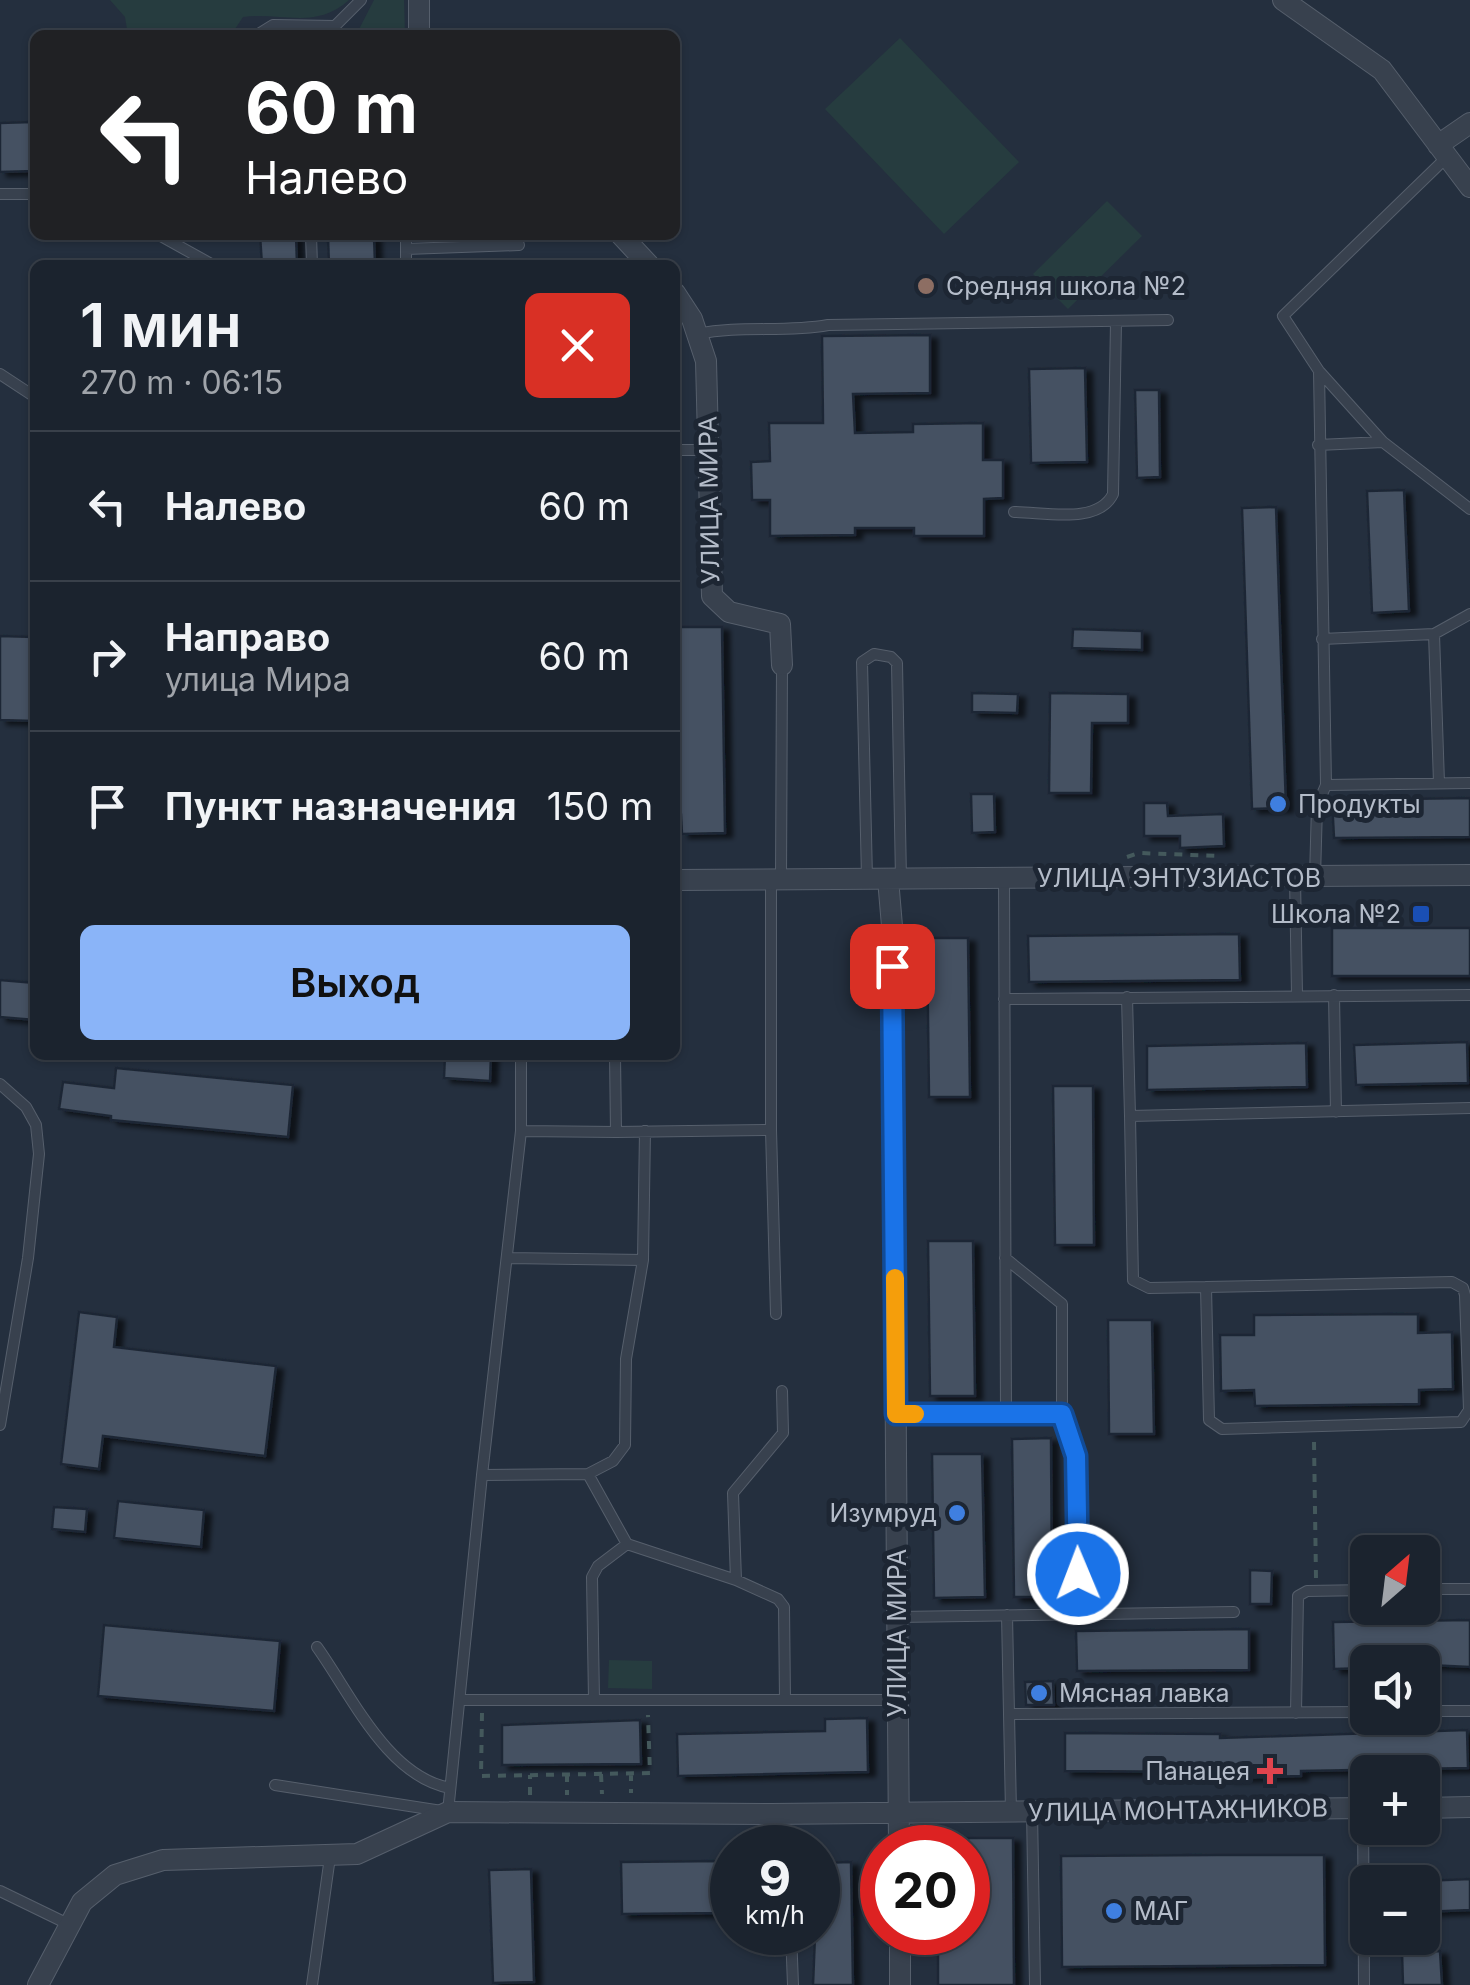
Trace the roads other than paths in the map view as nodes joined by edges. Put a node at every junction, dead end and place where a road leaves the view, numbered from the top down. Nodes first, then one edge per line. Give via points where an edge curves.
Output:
1 (362, 0) edge
2 (419, 0) edge
3 (1283, 0) edge
4 (265, 30) edge
5 (420, 30) edge
6 (1470, 123) edge
7 (1442, 151) junction
8 (1470, 187) edge
9 (0, 194) edge
10 (30, 194) edge
11 (168, 240) edge
12 (406, 240) edge
13 (626, 240) edge
14 (519, 245) dead end
15 (406, 248) junction
16 (204, 260) edge
17 (406, 260) edge
18 (644, 260) edge
19 (680, 302) edge
20 (1168, 320) dead end
21 (1116, 322) junction
22 (698, 334) junction
23 (1319, 371) junction
24 (0, 374) edge
25 (30, 394) edge
26 (1383, 442) junction
27 (1318, 445) junction
28 (680, 450) edge
29 (708, 450) junction
30 (1470, 509) edge
31 (1014, 512) dead end
32 (1470, 614) edge
33 (1434, 634) junction
34 (1322, 639) junction
35 (782, 664) joint
36 (1470, 782) edge
37 (1439, 783) junction
38 (1326, 785) junction
39 (1470, 876) edge
40 (1305, 878) junction
41 (885, 879) junction
42 (1004, 879) junction
43 (680, 880) edge
44 (776, 880) junction
45 (1334, 995) junction
46 (1296, 996) junction
47 (1126, 997) junction
48 (1470, 997) edge
49 (1004, 998) junction
50 (520, 1060) edge
51 (615, 1060) edge
52 (0, 1084) edge
53 (1470, 1108) edge
54 (1336, 1112) junction
55 (1130, 1116) junction
56 (771, 1130) junction
57 (520, 1131) junction
58 (644, 1131) junction
59 (616, 1132) junction
60 (508, 1258) junction
61 (1006, 1258) junction
62 (643, 1260) junction
63 (1206, 1287) junction
64 (776, 1314) dead end
65 (1468, 1349) edge
66 (782, 1391) dead end
67 (896, 1414) junction
68 (1006, 1414) junction
69 (1062, 1414) junction
70 (0, 1425) edge
71 (588, 1474) junction
72 (482, 1475) junction
73 (627, 1544) junction
74 (736, 1580) junction
75 (1440, 1589) edge
76 (1470, 1589) edge
77 (1350, 1590) edge
78 (1234, 1612) dead end
79 (1079, 1614) junction
80 (1007, 1615) junction
81 (897, 1617) junction
82 (317, 1647) dead end
83 (460, 1700) junction
84 (594, 1700) junction
85 (785, 1700) junction
86 (898, 1700) junction
87 (1440, 1711) edge
88 (1470, 1711) edge
89 (1350, 1712) edge
90 (1296, 1713) junction
91 (1009, 1714) junction
92 (275, 1785) dead end
93 (450, 1788) junction
94 (1470, 1807) edge
95 (1350, 1808) edge
96 (1440, 1808) edge
97 (448, 1812) junction
98 (1022, 1812) junction
99 (770, 1814) junction
100 (898, 1814) junction
101 (770, 1825) edge
102 (898, 1825) edge
103 (1365, 1845) edge
104 (330, 1857) junction
105 (0, 1891) edge
106 (68, 1924) junction
107 (792, 1955) edge
108 (900, 1955) edge
109 (38, 1985) edge
110 (312, 1985) edge
111 (794, 1985) edge
112 (900, 1985) edge
113 (1035, 1985) edge
114 (1364, 1985) edge

1 - 4 lane via 335,26
2 - 5 street
3 - 7 street via 1382,70
6 - 7 street
7 - 8 street
7 - 23 lane via 1283,316
9 - 10 lane
11 - 16 lane
12 - 15 lane
13 - 18 street
14 - 15 lane
15 - 17 lane
19 - 22 street, УЛИЦА МИРА
20 - 21 lane
21 - 22 lane via 828,325
21 - 31 lane via 1108,504 1097,513
22 - 29 street, УЛИЦА МИРА via 706,360
23 - 26 lane
23 - 27 lane
24 - 25 lane
26 - 27 lane
26 - 30 lane
27 - 34 lane
28 - 29 lane
29 - 35 street, УЛИЦА МИРА via 712,596 729,612 780,624
32 - 33 lane
33 - 34 lane
33 - 37 lane
34 - 38 lane
35 - 44 lane
36 - 37 lane
37 - 38 lane
38 - 40 lane
39 - 40 street, УЛИЦА ЭНТУЗИАСТОВ
40 - 42 street, УЛИЦА ЭНТУЗИАСТОВ
40 - 46 lane
41 - 41 lane via 897,663 874,654 862,662
41 - 42 street, УЛИЦА ЭНТУЗИАСТОВ
41 - 44 street, УЛИЦА ЭНТУЗИАСТОВ
41 - 67 street, УЛИЦА МИРА via 892,926
42 - 49 lane
43 - 44 street, УЛИЦА ЭНТУЗИАСТОВ
44 - 56 lane
45 - 46 lane
45 - 48 lane
45 - 54 lane
46 - 47 lane
47 - 49 lane
47 - 55 lane
49 - 61 lane
50 - 57 lane
51 - 59 lane
52 - 70 lane via 36,1124 39,1154
53 - 54 lane
54 - 55 lane
55 - 63 lane via 1133,1280 1149,1288
56 - 58 lane
56 - 64 lane
57 - 59 lane
57 - 60 lane
58 - 59 lane
58 - 62 lane
60 - 62 lane
60 - 72 lane
61 - 68 lane
61 - 69 lane via 1062,1304
62 - 71 lane via 626,1360 624,1445 613,1462
63 - 65 lane via 1452,1282 1466,1295
63 - 65 lane via 1208,1420 1222,1429 1460,1422 1470,1410
66 - 74 lane via 783,1434 733,1493
67 - 68 lane
67 - 81 street, УЛИЦА МИРА
68 - 69 lane
69 - 79 lane via 1076,1456
71 - 72 lane
71 - 73 lane
72 - 83 lane
73 - 74 lane
73 - 84 lane via 592,1578
74 - 85 lane via 784,1606
75 - 76 lane
77 - 90 lane via 1298,1596
78 - 79 lane
79 - 80 lane
80 - 81 lane
80 - 91 lane
81 - 86 street, УЛИЦА МИРА
82 - 93 lane via 397,1760 421,1779
83 - 84 lane
83 - 93 lane
84 - 85 lane
85 - 86 lane
86 - 100 street, УЛИЦА МИРА
87 - 88 lane
89 - 90 lane
90 - 91 lane
91 - 98 lane
92 - 97 lane
93 - 97 lane
94 - 96 street
95 - 98 street, УЛИЦА МОНТАЖНИКОВ
97 - 99 street, УЛИЦА МОНТАЖНИКОВ
97 - 104 street via 375,1848
98 - 100 street, УЛИЦА МОНТАЖНИКОВ
98 - 113 lane
99 - 100 street, УЛИЦА МОНТАЖНИКОВ
99 - 101 lane
100 - 102 street, УЛИЦА МИРА
103 - 114 lane
104 - 106 street via 196,1858 137,1867 96,1888
104 - 110 lane
105 - 106 lane
106 - 109 street
107 - 111 lane
108 - 112 street

